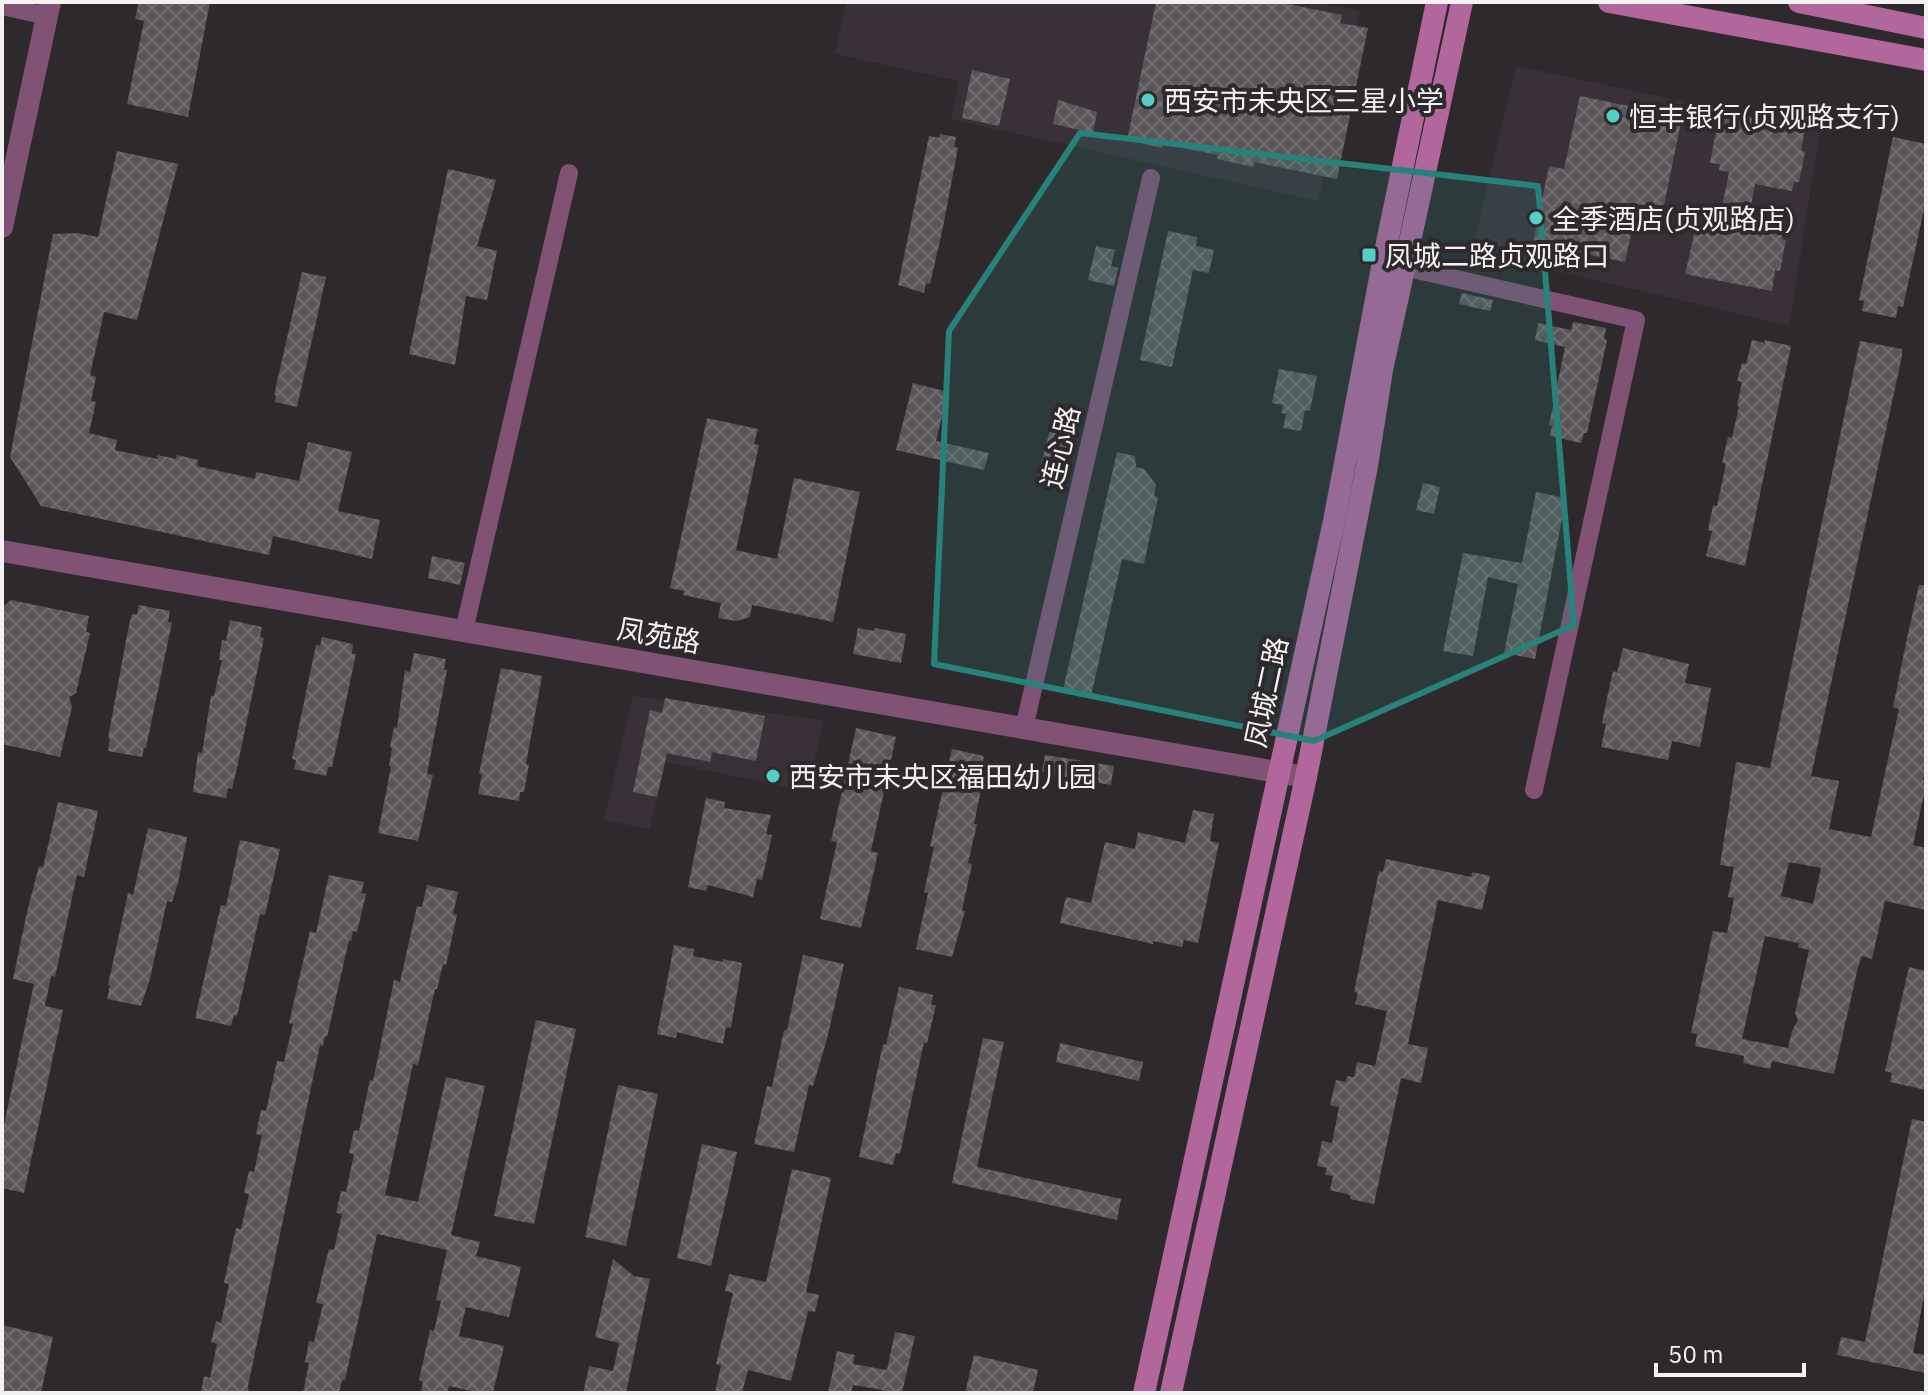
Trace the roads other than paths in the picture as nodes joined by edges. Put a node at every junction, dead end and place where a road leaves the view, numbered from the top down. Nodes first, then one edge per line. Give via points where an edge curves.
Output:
1 (1437, 2) edge
2 (1462, 2) edge
3 (1609, 2) edge
4 (1799, 2) edge
5 (2, 6) edge
6 (48, 9) edge
7 (1926, 28) edge
8 (1926, 60) edge
9 (569, 173) dead end
10 (1151, 178) dead end
11 (2, 227) edge
12 (1404, 267) junction
13 (2, 551) edge
14 (464, 631) junction
15 (1024, 728) junction
16 (1279, 772) junction
17 (1306, 777) junction
18 (1534, 790) dead end
19 (1144, 1393) edge
20 (1171, 1393) edge

1 - 16 main road, 凤城二路
2 - 12 main road, 凤城二路
3 - 8 main road
4 - 7 main road
5 - 6 street
6 - 11 street
9 - 14 street
10 - 15 street, 连心路
12 - 17 main road, 凤城二路
12 - 18 street via 1636,320
13 - 14 street, 凤苑路
14 - 15 street, 凤苑路
15 - 16 street, 凤苑路
16 - 17 street, 凤苑路
16 - 19 main road, 凤城二路
17 - 20 main road, 凤城二路

